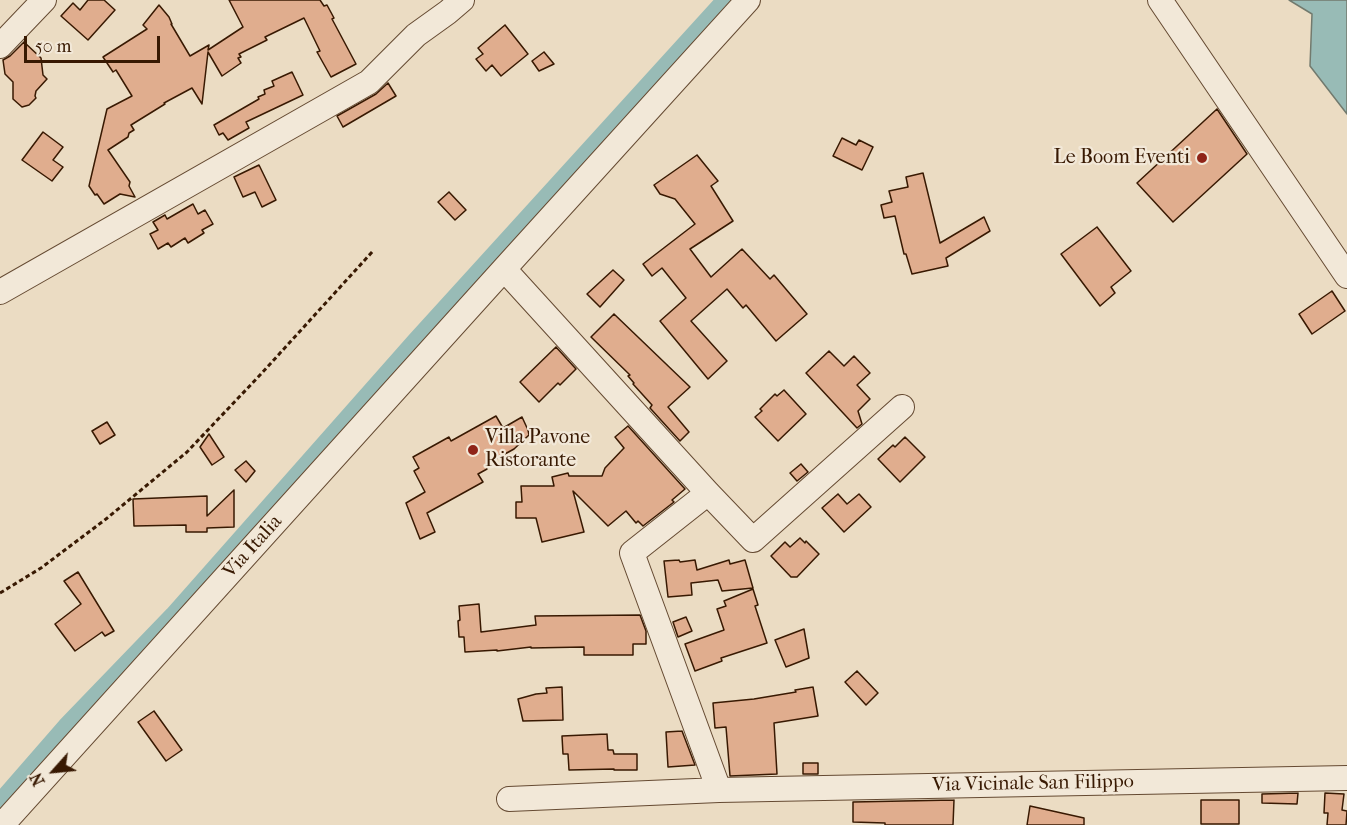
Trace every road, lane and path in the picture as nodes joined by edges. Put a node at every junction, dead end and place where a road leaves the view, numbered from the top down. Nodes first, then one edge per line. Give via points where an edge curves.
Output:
1 (44, 0) edge
2 (462, 0) edge
3 (748, 0) edge
4 (1160, 0) edge
5 (0, 46) edge
6 (373, 251) dead end
7 (504, 269) junction
8 (1347, 276) edge
9 (0, 292) edge
10 (902, 407) dead end
11 (708, 493) junction
12 (0, 593) edge
13 (1347, 778) edge
14 (719, 790) junction
15 (508, 799) dead end
16 (2, 825) edge

1 - 5 street
2 - 9 street via 416,35 369,82
3 - 7 street, Via Italia
4 - 8 street
6 - 12 path via 187,452 97,526
7 - 11 street
7 - 16 street, Via Italia
10 - 11 street via 753,540
11 - 14 street via 632,553
13 - 14 street, Via Vicinale San Filippo
14 - 15 street, Via Vicinale San Filippo

